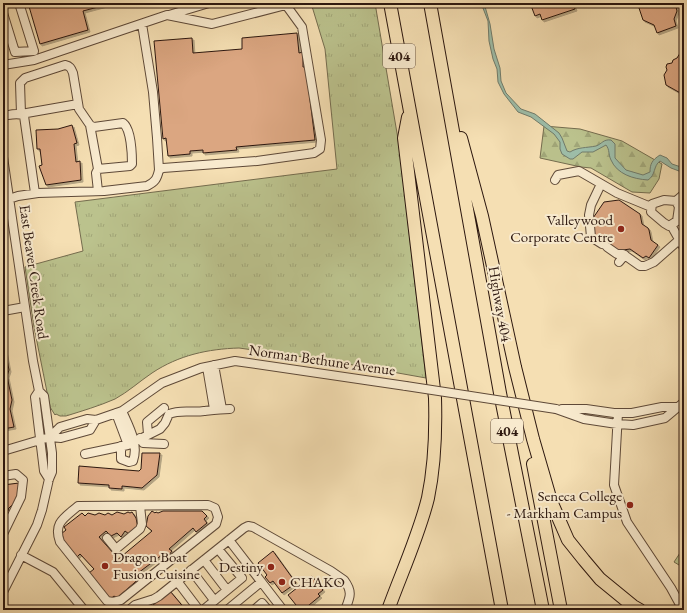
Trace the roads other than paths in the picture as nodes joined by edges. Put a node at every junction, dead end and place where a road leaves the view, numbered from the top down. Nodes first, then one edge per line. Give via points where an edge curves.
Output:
1 (19, 3) edge
2 (209, 3) edge
3 (390, 3) edge
4 (430, 3) edge
5 (3, 14) edge
6 (167, 16) junction
7 (142, 24) junction
8 (438, 50) junction
9 (3, 65) edge
10 (78, 104) junction
11 (409, 108) junction
12 (21, 114) junction
13 (3, 116) edge
14 (90, 125) junction
15 (3, 156) edge
16 (98, 169) junction
17 (159, 170) junction
18 (555, 180) dead end
19 (601, 184) junction
20 (98, 191) junction
21 (35, 193) junction
22 (684, 194) edge
23 (6, 200) edge
24 (680, 204) edge
25 (651, 207) junction
26 (671, 225) junction
27 (679, 240) junction
28 (684, 248) edge
29 (625, 255) junction
30 (620, 262) dead end
31 (25, 307) junction
32 (3, 311) edge
33 (211, 366) junction
34 (515, 367) junction
35 (39, 390) junction
36 (684, 402) edge
37 (676, 407) junction
38 (164, 408) dead end
39 (556, 409) junction
40 (119, 412) junction
41 (618, 413) junction
42 (96, 420) junction
43 (618, 424) junction
44 (148, 434) junction
45 (50, 437) junction
46 (40, 439) junction
47 (131, 442) junction
48 (164, 444) dead end
49 (3, 450) edge
50 (85, 454) dead end
51 (3, 476) edge
52 (49, 479) junction
53 (140, 506) junction
54 (3, 534) edge
55 (107, 538) dead end
56 (229, 540) junction
57 (218, 549) junction
58 (21, 555) junction
59 (204, 560) junction
60 (191, 570) junction
61 (177, 581) junction
62 (261, 582) junction
63 (227, 590) junction
64 (3, 592) edge
65 (214, 600) junction
66 (84, 610) edge
67 (129, 610) edge
68 (199, 610) edge
69 (203, 610) edge
70 (227, 610) edge
71 (254, 610) edge
72 (268, 610) edge
73 (283, 610) edge
74 (345, 610) edge
75 (388, 610) edge
76 (502, 610) edge
77 (543, 610) edge
78 (561, 610) edge
79 (640, 610) edge
80 (683, 610) edge

1 - 5 street via 34,51 15,52
2 - 6 street
3 - 11 highway, 404
4 - 8 highway, Highway 404 / 404
6 - 7 street
6 - 17 street via 212,24 286,5 302,27 321,140 320,149 314,153 257,162
7 - 9 street via 34,60
7 - 17 street via 158,138
8 - 34 highway via 482,216
8 - 77 highway, Highway 404 / 404 via 500,393
10 - 12 street
10 - 12 street via 73,73 71,68 65,65 22,80
10 - 14 street
11 - 75 highway via 404,138 434,382 436,438 427,499
11 - 76 highway, 404
12 - 13 street
12 - 21 street via 24,116
14 - 16 street
14 - 16 street via 94,127 123,123 128,130 131,145 130,166
15 - 23 street, East Beaver Creek Road
16 - 20 street
17 - 20 street via 157,178 147,186
18 - 19 street via 558,175 579,171
19 - 25 street
19 - 29 street via 588,215 591,236 618,254
20 - 21 street
21 - 23 street
22 - 24 street
23 - 31 street, East Beaver Creek Road
24 - 25 street via 664,200 652,204
24 - 26 street via 677,221
25 - 26 street via 651,212 664,224
26 - 27 street
27 - 28 street
27 - 29 street via 654,262 645,266 640,266
29 - 30 street
31 - 32 street
31 - 35 street, East Beaver Creek Road
33 - 39 street, Norman Bethune Avenue, bridge via 235,362
33 - 40 street, Norman Bethune Avenue via 162,383
33 - 44 street via 222,409 176,411 169,414 160,429
34 - 78 highway
34 - 79 highway via 551,501 568,540 600,579
35 - 45 street, East Beaver Creek Road via 44,396
35 - 46 street, East Beaver Creek Road via 35,397
36 - 37 street, Norman Bethune Avenue
37 - 41 street, Norman Bethune Avenue
37 - 43 street, Norman Bethune Avenue via 665,418 634,425
38 - 44 street via 147,422
39 - 41 street, Norman Bethune Avenue
39 - 43 street, Norman Bethune Avenue via 584,419
40 - 42 street, Norman Bethune Avenue
40 - 47 street
41 - 43 street
42 - 45 street, Norman Bethune Avenue via 87,419 60,427
42 - 45 street, Norman Bethune Avenue via 90,430 61,438
43 - 80 street via 614,485 627,522
44 - 47 street
45 - 46 street
45 - 52 street, East Beaver Creek Road via 52,472
46 - 49 street
46 - 52 street, East Beaver Creek Road via 44,471
47 - 48 street
47 - 50 street
51 - 54 street via 16,474 23,480 21,497
52 - 58 street, East Beaver Creek Road via 42,510
53 - 53 street via 208,505 215,508 218,517 216,524 121,600 107,601 60,542 57,534 59,523 78,506
53 - 55 street via 140,529 116,549
56 - 57 street
56 - 62 street
56 - 74 street via 248,526 330,571 349,586 350,598
57 - 59 street
57 - 63 street via 242,578
58 - 64 street, East Beaver Creek Road
58 - 66 street via 53,572
59 - 60 street
59 - 63 street
60 - 61 street
60 - 65 street
61 - 67 street via 154,599
61 - 68 street
62 - 70 street
62 - 73 street
63 - 65 street
65 - 69 street
71 - 72 street via 262,603

